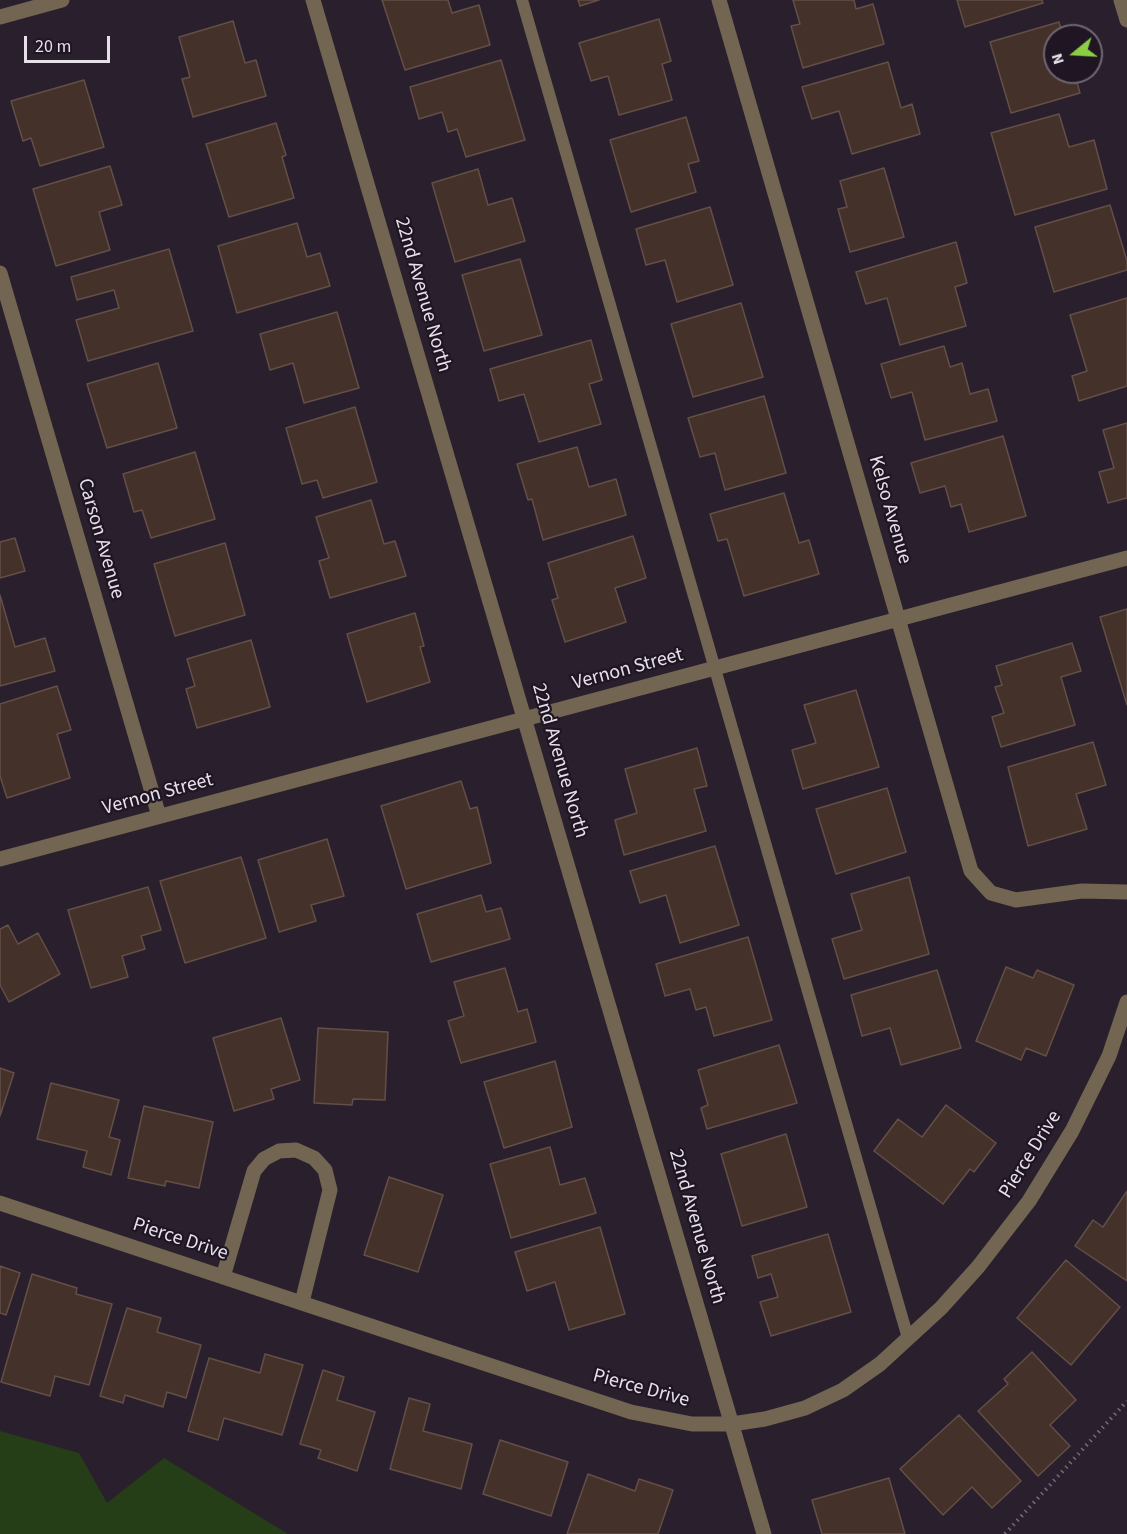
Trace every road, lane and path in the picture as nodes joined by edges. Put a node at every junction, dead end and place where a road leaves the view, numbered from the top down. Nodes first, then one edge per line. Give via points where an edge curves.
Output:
1 (62, 0) edge
2 (313, 0) edge
3 (522, 0) edge
4 (719, 0) edge
5 (1121, 0) edge
6 (0, 16) edge
7 (1127, 20) edge
8 (0, 273) edge
9 (1127, 558) edge
10 (898, 619) junction
11 (716, 668) junction
12 (525, 719) junction
13 (159, 816) junction
14 (0, 859) edge
15 (1127, 892) edge
16 (1127, 1002) edge
17 (0, 1203) edge
18 (223, 1277) junction
19 (302, 1302) junction
20 (908, 1338) junction
21 (1127, 1401) edge
22 (732, 1424) junction
23 (764, 1534) edge
24 (1005, 1534) edge

1 - 6 street
2 - 12 street, 22nd Avenue North
3 - 11 lane
4 - 10 street, Kelso Avenue
5 - 7 street
8 - 13 street, Carson Avenue
9 - 10 street, Vernon Street
10 - 11 street, Vernon Street
10 - 15 street, Kelso Avenue via 971,871 991,893 1016,900 1082,891
11 - 12 street, Vernon Street
11 - 20 lane
12 - 13 street, Vernon Street
12 - 22 street, 22nd Avenue North
13 - 14 street, Vernon Street
16 - 20 street, Pierce Drive via 1109,1056 1072,1131 1029,1201 978,1267
17 - 18 street, Pierce Drive
18 - 19 street, Pierce Drive
18 - 19 street via 254,1171 264,1159 279,1151 296,1150 314,1158 325,1170 330,1191
19 - 22 street, Pierce Drive via 631,1412 692,1424
20 - 22 street, Pierce Drive via 843,1390 805,1408
21 - 24 path
22 - 23 street, 22nd Avenue North

